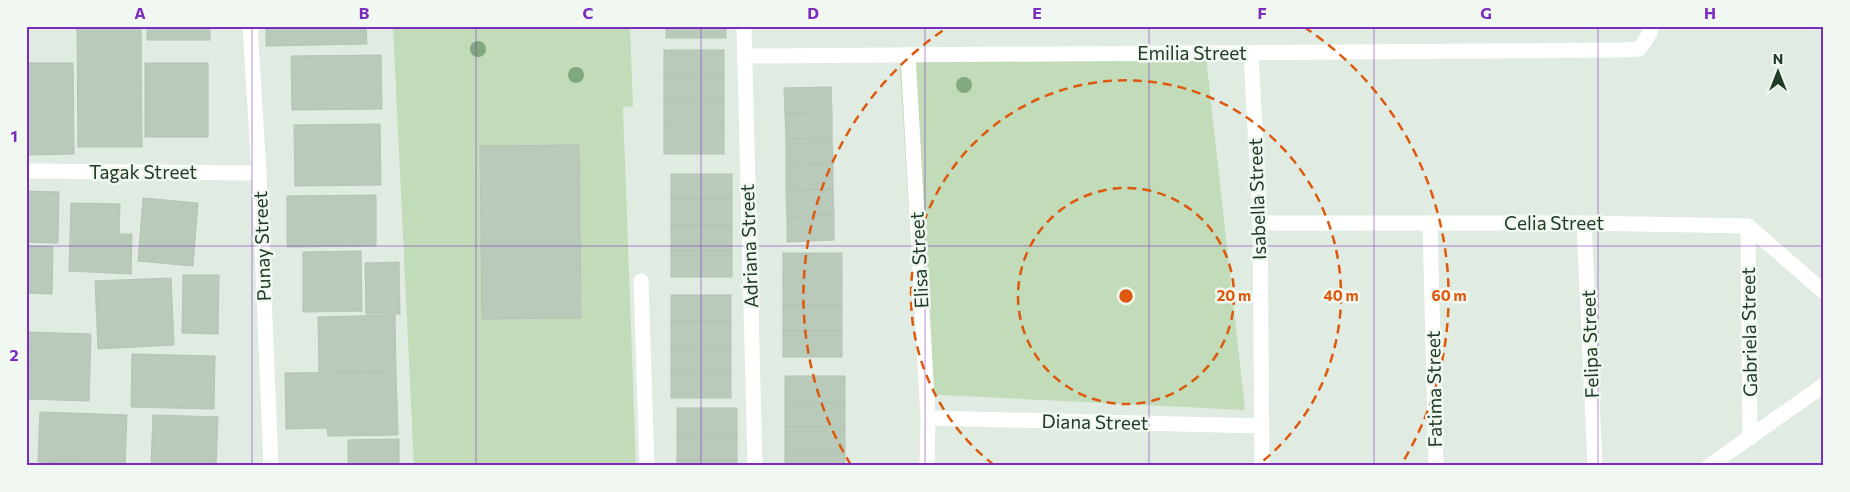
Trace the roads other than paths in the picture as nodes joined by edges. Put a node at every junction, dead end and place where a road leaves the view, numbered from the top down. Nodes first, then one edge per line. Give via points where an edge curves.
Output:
1 (250, 26) edge
2 (744, 26) edge
3 (1650, 26) edge
4 (1250, 53) junction
5 (908, 54) junction
6 (744, 56) junction
7 (26, 171) edge
8 (259, 173) junction
9 (1260, 223) junction
10 (1430, 223) junction
11 (1584, 223) junction
12 (1748, 226) junction
13 (641, 281) dead end
14 (1824, 292) edge
15 (1824, 385) edge
16 (928, 418) junction
17 (1261, 426) junction
18 (1750, 438) junction
19 (271, 466) edge
20 (647, 466) edge
21 (756, 466) edge
22 (927, 466) edge
23 (1262, 466) edge
24 (1436, 466) edge
25 (1595, 466) edge
26 (1709, 466) edge

1 - 8 street, Punay Street
2 - 6 street, Adriana Street
3 - 4 street, Emilia Street via 1650,33 1640,48
4 - 5 street, Emilia Street
4 - 9 street, Isabella Street
5 - 6 street, Emilia Street
5 - 16 street, Elisa Street
6 - 21 street, Adriana Street
7 - 8 street, Tagak Street
8 - 19 street, Punay Street
9 - 10 street, Celia Street
9 - 17 street, Isabella Street
10 - 11 street, Celia Street
10 - 24 street, Fatima Street
11 - 12 street, Celia Street
11 - 25 street, Felipa Street
12 - 14 street
12 - 18 street, Gabriela Street
13 - 20 street
15 - 18 street
16 - 17 street, Diana Street
16 - 22 street, Elisa Street
17 - 23 street, Isabella Street
18 - 26 street

